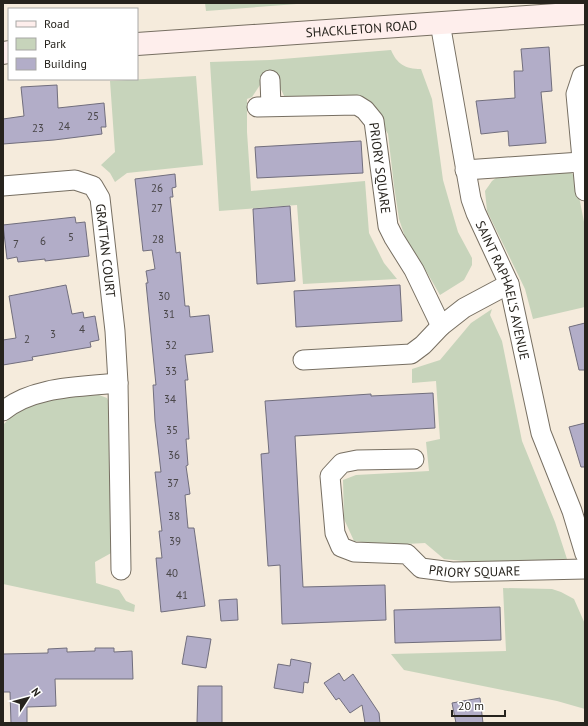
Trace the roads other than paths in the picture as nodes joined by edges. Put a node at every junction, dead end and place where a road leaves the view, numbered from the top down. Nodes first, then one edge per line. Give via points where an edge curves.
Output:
1 (585, 13) edge
2 (440, 23) junction
3 (138, 44) edge
4 (585, 75) edge
5 (270, 80) dead end
6 (581, 162) junction
7 (465, 170) junction
8 (3, 186) edge
9 (585, 191) edge
10 (509, 284) junction
11 (441, 326) junction
12 (303, 360) dead end
13 (118, 384) junction
14 (3, 411) edge
15 (414, 459) dead end
16 (585, 554) edge
17 (585, 569) edge
18 (121, 570) dead end

1 - 2 street, SHACKLETON ROAD
2 - 3 street, SHACKLETON ROAD
2 - 7 street, SAINT RAPHAEL'S AVENUE
4 - 6 street via 582,76 576,94
5 - 11 street, PRIORY SQUARE via 264,107 357,105 374,120 388,226 414,270
6 - 7 street
6 - 9 street
7 - 10 street, SAINT RAPHAEL'S AVENUE via 476,213
8 - 13 street, GRATTAN COURT via 75,180 93,186 100,198 115,321
10 - 11 street via 464,308
10 - 16 street, SAINT RAPHAEL'S AVENUE via 541,432 572,511
11 - 12 street via 411,354
13 - 14 street via 45,392 14,403
13 - 18 street, GRATTAN COURT
15 - 17 street, PRIORY SQUARE via 357,460 342,463 330,476 335,533 341,547 354,552 407,554 421,568 452,572

